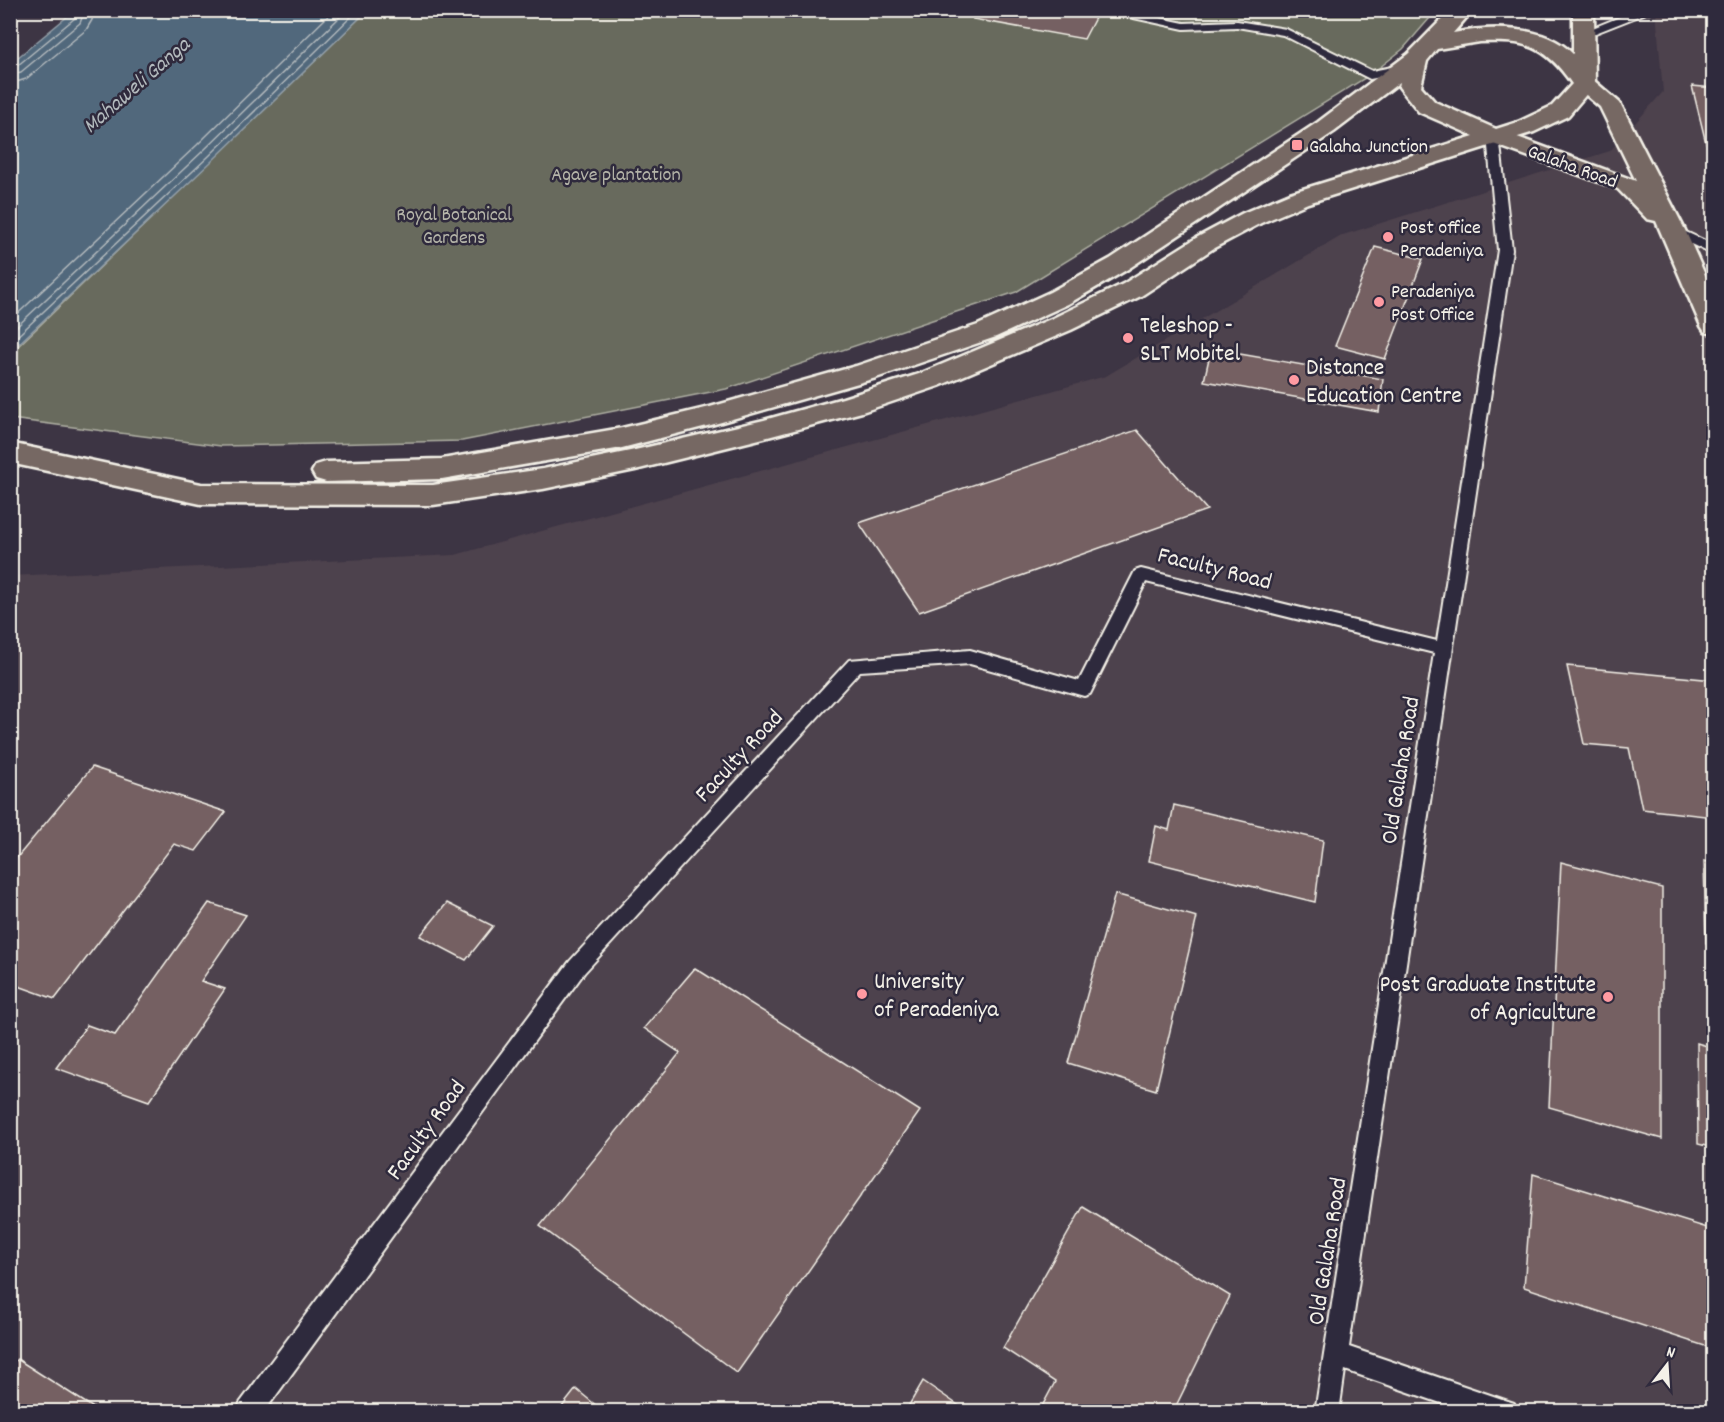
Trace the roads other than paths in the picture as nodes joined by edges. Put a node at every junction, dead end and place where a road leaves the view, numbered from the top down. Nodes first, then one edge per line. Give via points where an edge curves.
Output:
1 (1102, 10) edge
2 (1463, 10) edge
3 (1649, 10) edge
4 (1584, 22) edge
5 (1417, 57) junction
6 (1584, 84) junction
7 (1493, 136) junction
8 (1673, 230) junction
9 (1713, 252) edge
10 (1713, 326) edge
11 (10, 453) edge
12 (1444, 649) junction
13 (1336, 1355) junction
14 (249, 1412) edge
15 (1327, 1412) edge
16 (1505, 1412) edge

1 - 5 lane via 1184,26 1237,24 1286,32 1370,75
2 - 5 main road
3 - 4 lane
4 - 6 main road
5 - 6 main road, Galaha Road via 1456,38 1497,34 1534,41 1558,52
5 - 7 main road, Galaha Road via 1410,87 1427,106
5 - 11 main road via 1317,133 1119,264 1059,298 987,331 866,372 711,417 622,438 442,469 209,472
6 - 7 main road via 1560,111 1527,127
6 - 8 main road, Galaha Road via 1609,103
7 - 8 main road, Galaha Road via 1626,184
7 - 11 main road via 1299,198 1252,218 1132,290 929,380 786,423 635,460 543,479 433,495 201,494
7 - 12 lane, Old Galaha Road via 1505,250
8 - 9 lane
8 - 10 main road, Galaha Road
12 - 13 lane, Old Galaha Road
12 - 14 lane, Faculty Road via 1141,575 1084,689 970,657 855,665 577,967
13 - 15 lane, Old Galaha Road
13 - 16 lane

